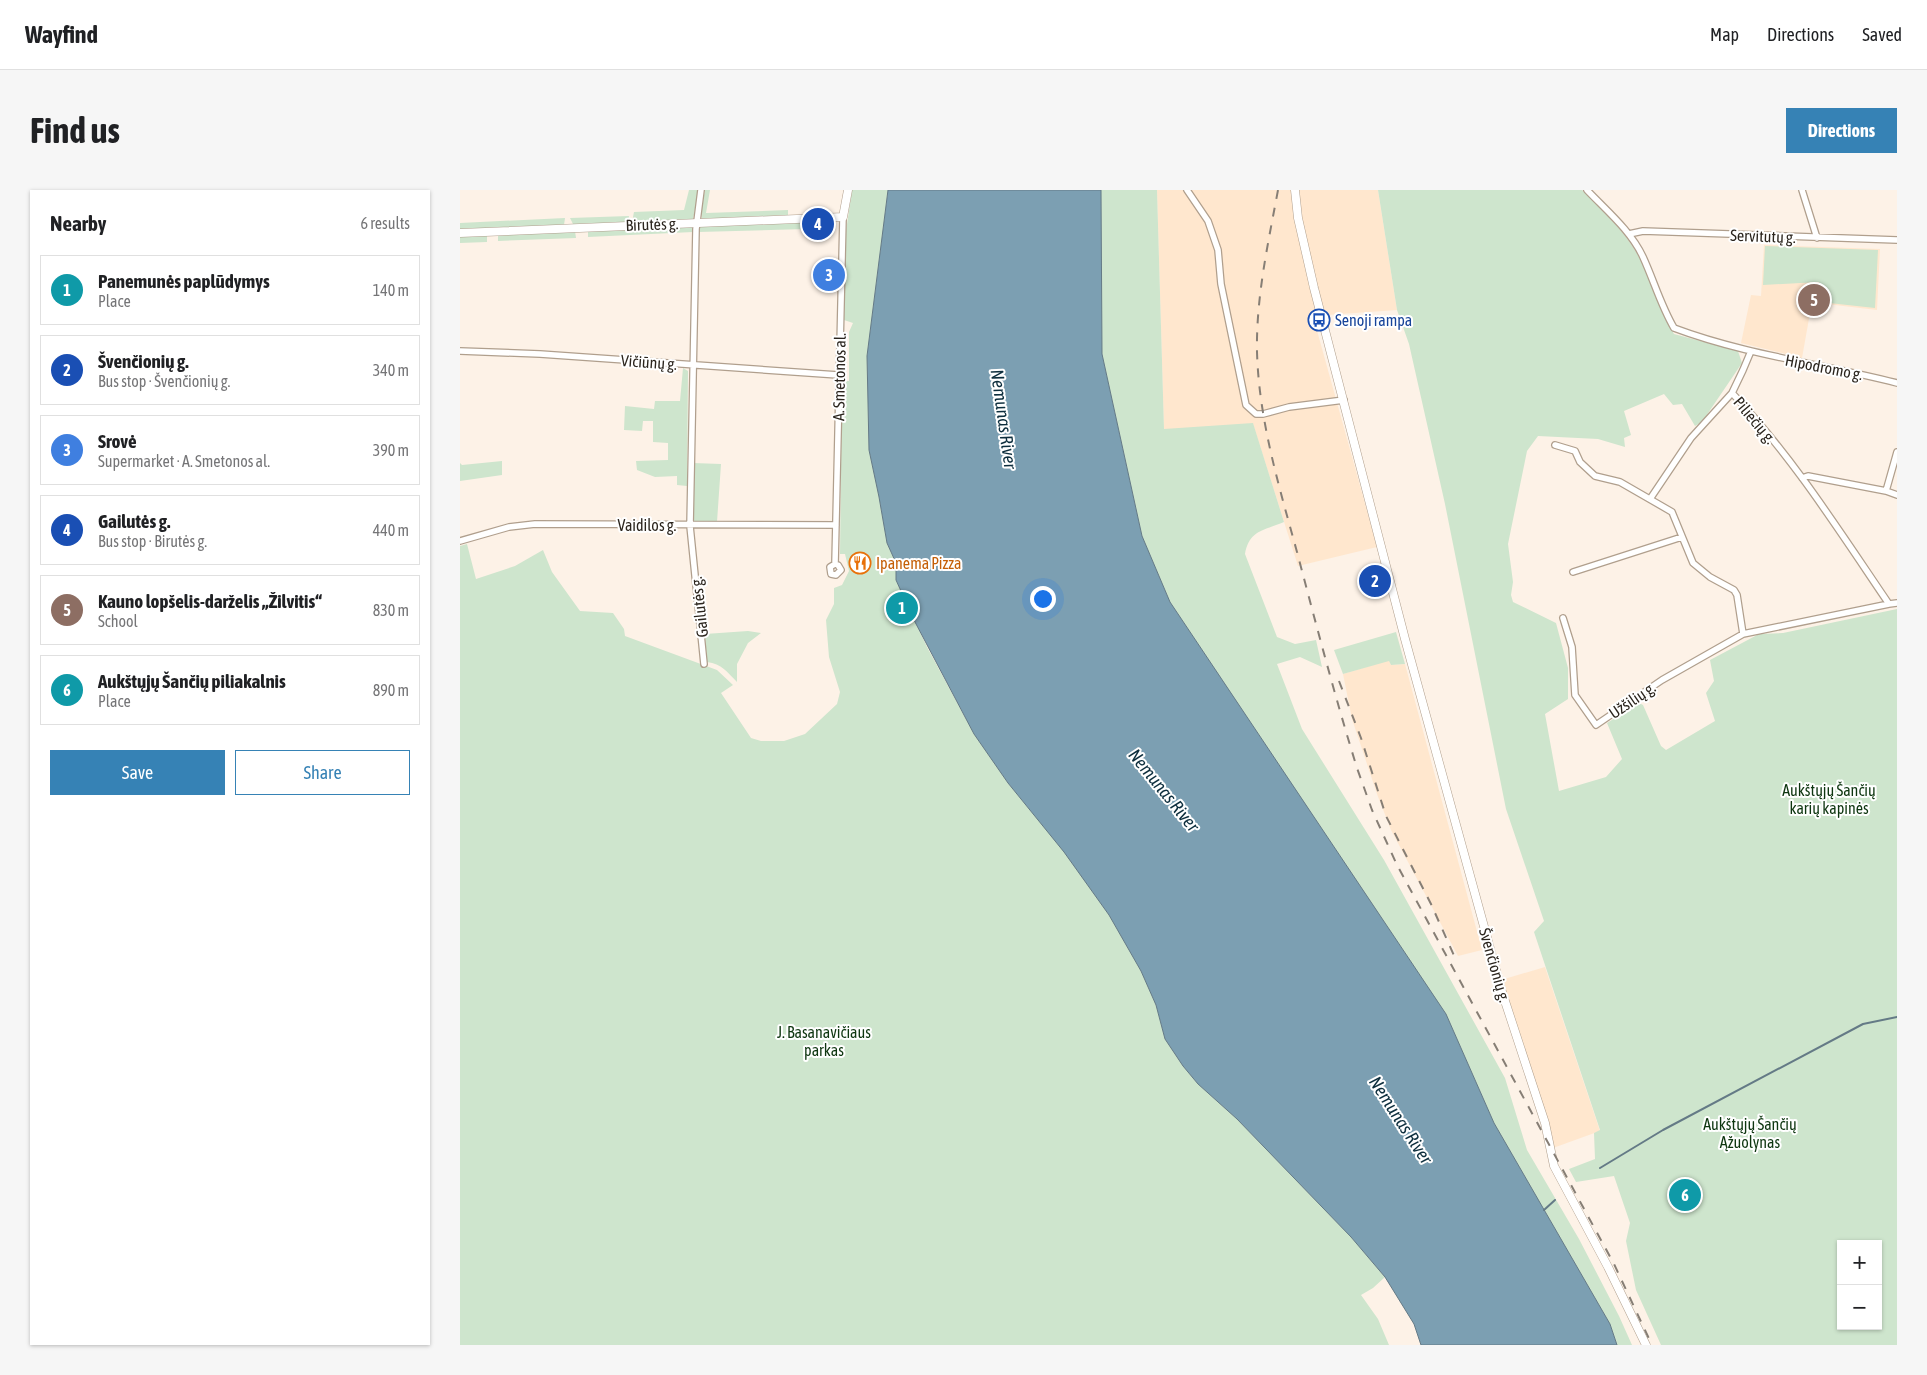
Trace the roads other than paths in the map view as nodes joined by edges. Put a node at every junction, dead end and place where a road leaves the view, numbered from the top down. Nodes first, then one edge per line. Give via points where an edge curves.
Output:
1 (702, 190) edge
2 (848, 190) edge
3 (1187, 190) edge
4 (1294, 190) edge
5 (1587, 190) edge
6 (1802, 190) edge
7 (843, 216) junction
8 (696, 222) junction
9 (460, 233) edge
10 (1629, 234) junction
11 (1817, 238) junction
12 (1897, 240) edge
13 (1750, 350) junction
14 (460, 351) edge
15 (692, 364) junction
16 (838, 375) junction
17 (1897, 383) edge
18 (1732, 393) junction
19 (1344, 400) junction
20 (1555, 445) dead end
21 (1897, 452) edge
22 (1802, 478) junction
23 (1886, 491) junction
24 (1897, 495) edge
25 (1650, 499) junction
26 (836, 525) junction
27 (690, 526) junction
28 (1682, 537) junction
29 (460, 542) edge
30 (835, 564) dead end
31 (1573, 572) dead end
32 (1897, 603) edge
33 (1889, 604) junction
34 (1562, 618) dead end
35 (1743, 634) junction
36 (704, 664) dead end
37 (1646, 1345) edge

1 - 8 street, Gailutės g.
2 - 7 street, A. Smetonos al.
3 - 19 street via 1208,221 1218,250 1221,284 1246,405 1256,414 1263,414
4 - 19 street, Švenčionių g. via 1305,250
5 - 10 street
6 - 11 street
7 - 8 street, Birutės g.
7 - 16 street, A. Smetonos al.
8 - 9 street, Birutės g.
8 - 15 street, Gailutės g.
10 - 11 street, Servitutų g. via 1643,231
10 - 13 street via 1643,256 1674,328
11 - 12 street, Servitutų g.
13 - 17 street, Hipodromo g.
13 - 18 street, Piliečių g.
14 - 15 street, Vičiūnų g.
15 - 16 street, Vičiūnų g.
15 - 27 street, Gailutės g.
16 - 26 street, A. Smetonos al.
18 - 22 street, Piliečių g.
18 - 25 street via 1691,438
19 - 37 street, Švenčionių g. via 1421,697 1502,992 1545,1123 1554,1166
20 - 25 street via 1575,451 1580,462 1595,476 1620,482
21 - 23 street
22 - 23 street via 1808,476
22 - 33 street, Piliečių g.
23 - 24 street
25 - 28 street via 1672,512
26 - 27 street, Vaidilos g.
26 - 30 street, A. Smetonos al.
27 - 29 street, Vaidilos g. via 523,525
27 - 36 street, Gailutės g.
28 - 31 street
28 - 35 street via 1693,563 1734,590
32 - 33 street
33 - 35 street, Užšilių g.
34 - 35 street, Užšilių g. via 1572,647 1575,695 1596,724 1656,684

